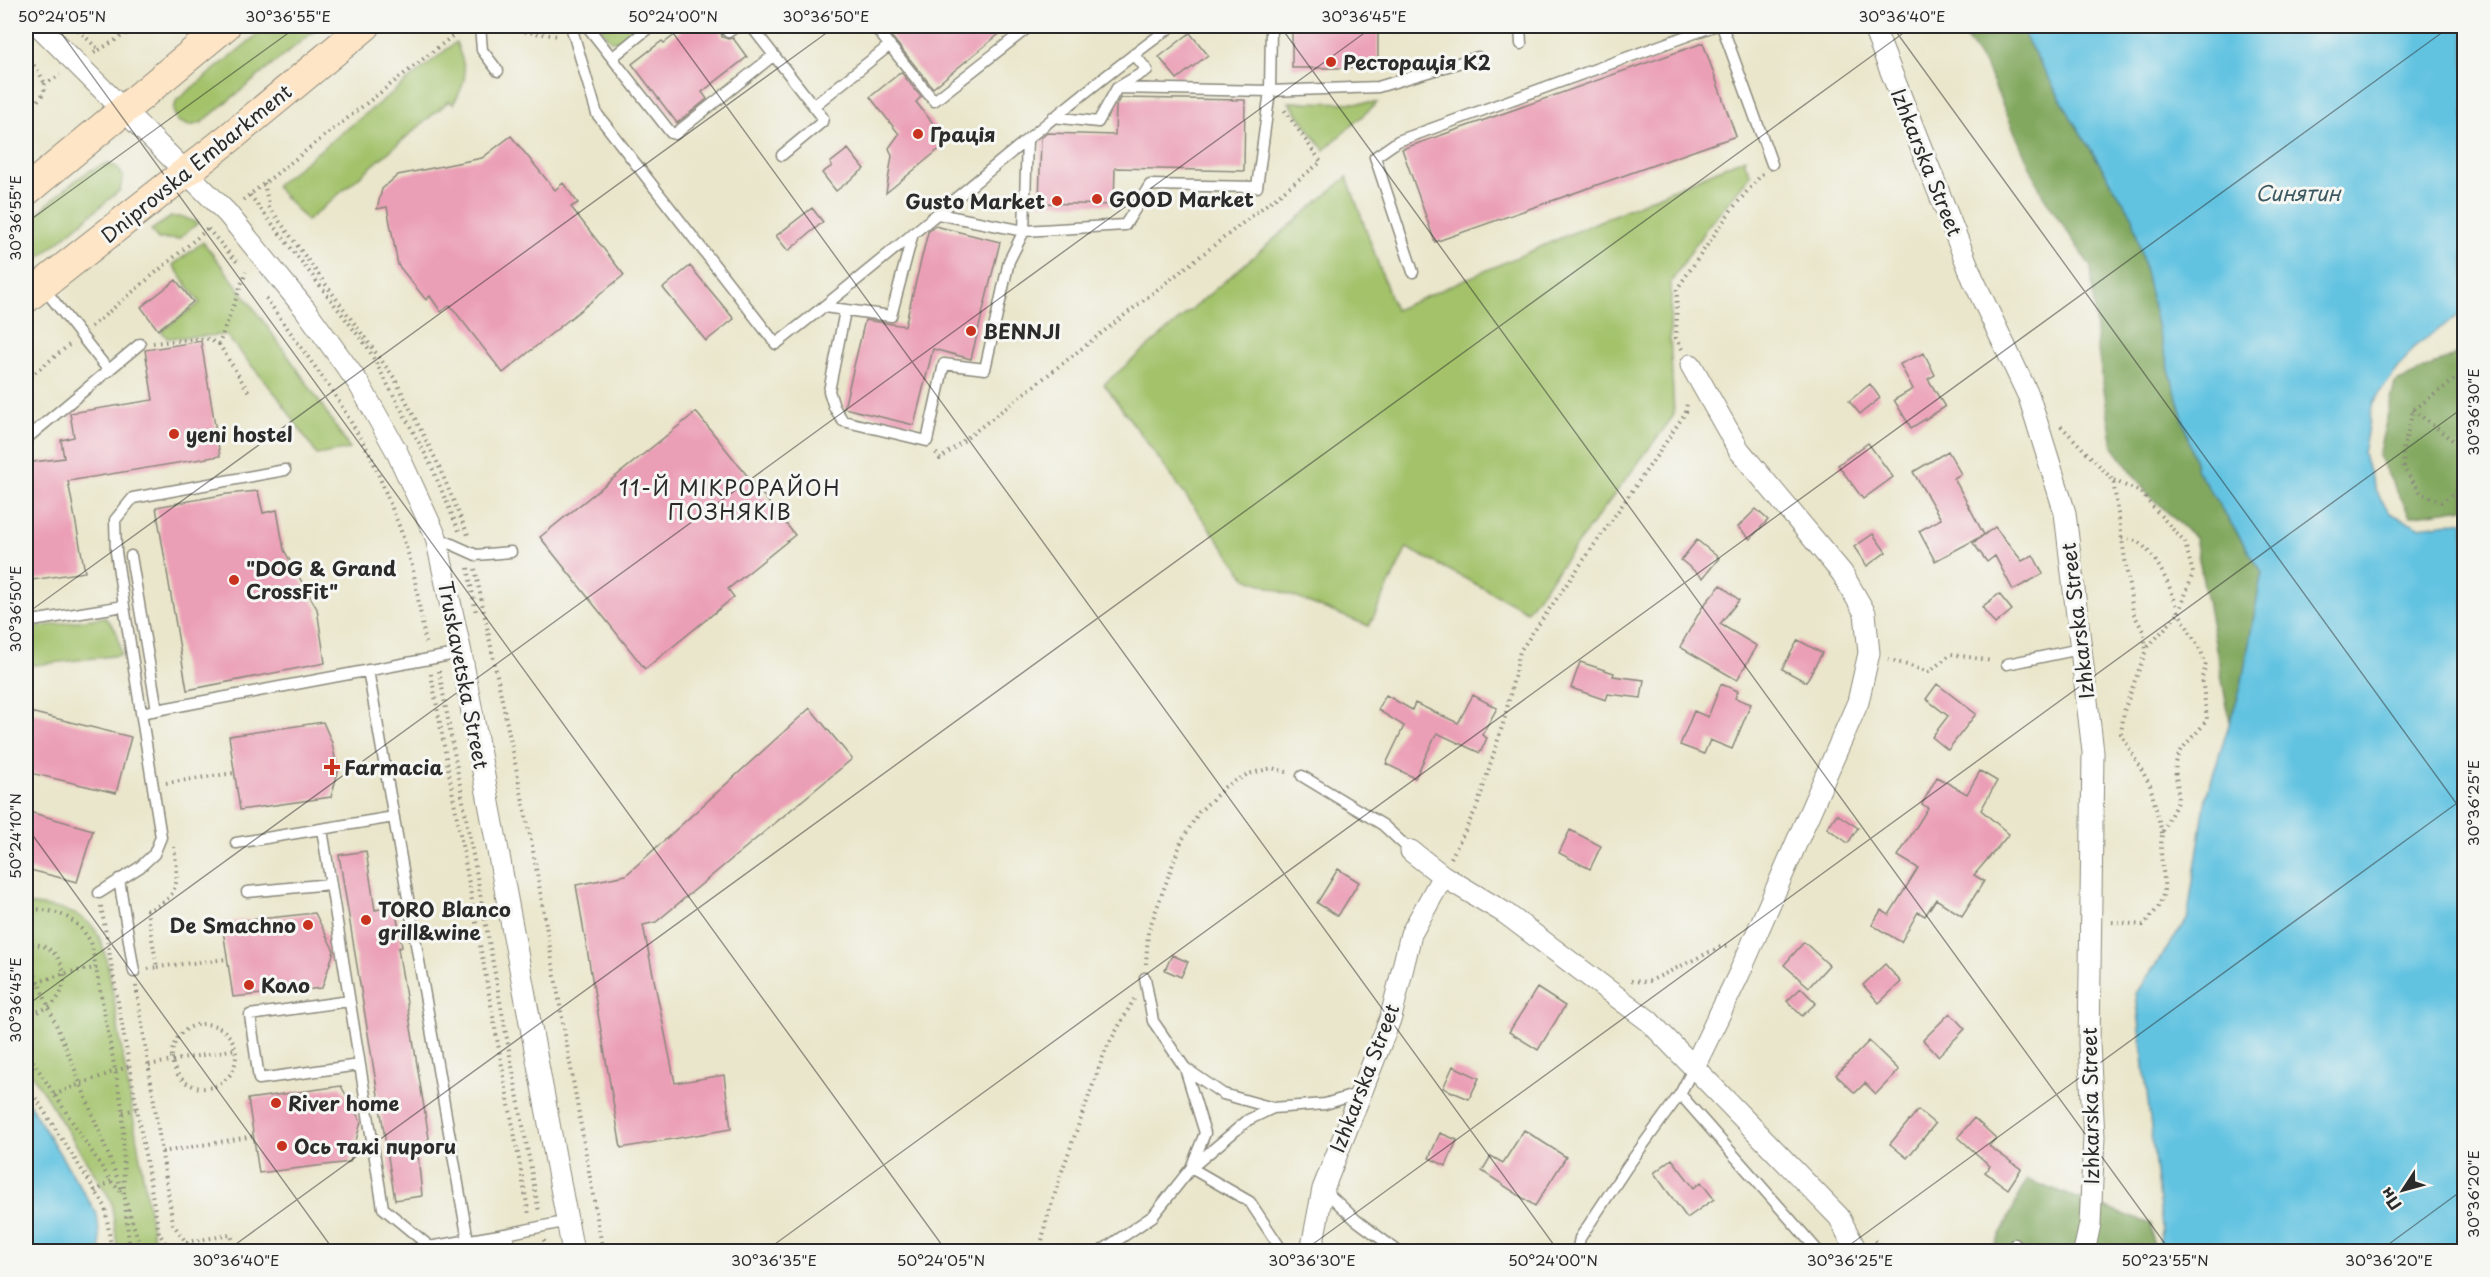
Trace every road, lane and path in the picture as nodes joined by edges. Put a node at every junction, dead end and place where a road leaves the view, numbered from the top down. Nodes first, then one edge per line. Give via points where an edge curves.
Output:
1 (39, 26) edge
2 (74, 26) edge
3 (225, 26) edge
4 (365, 26) edge
5 (480, 26) edge
6 (492, 26) edge
7 (571, 26) edge
8 (587, 26) edge
9 (651, 26) edge
10 (751, 26) edge
11 (874, 26) edge
12 (1030, 26) edge
13 (1172, 26) edge
14 (1271, 26) edge
15 (1520, 26) edge
16 (1714, 26) edge
17 (1722, 26) edge
18 (1873, 26) edge
19 (575, 37) junction
20 (1521, 44) dead end
21 (890, 45) junction
22 (99, 50) dead end
23 (1134, 54) junction
24 (774, 55) junction
25 (26, 56) edge
26 (613, 57) junction
27 (1478, 57) dead end
28 (498, 71) dead end
29 (45, 84) dead end
30 (1117, 88) junction
31 (1270, 90) junction
32 (815, 105) junction
33 (123, 110) junction
34 (1053, 117) junction
35 (1027, 140) junction
36 (782, 155) dead end
37 (1772, 164) joint
38 (186, 172) junction
39 (26, 191) edge
40 (938, 214) junction
41 (208, 229) dead end
42 (1024, 231) junction
43 (914, 233) junction
44 (246, 272) junction
45 (1413, 272) dead end
46 (252, 280) dead end
47 (34, 292) edge
48 (265, 297) dead end
49 (824, 307) junction
50 (844, 311) junction
51 (140, 344) joint
52 (219, 344) junction
53 (1691, 365) junction
54 (109, 371) junction
55 (2464, 373) edge
56 (250, 394) dead end
57 (2029, 397) junction
58 (2413, 410) junction
59 (26, 439) edge
60 (927, 441) junction
61 (2464, 449) edge
62 (285, 470) dead end
63 (2113, 480) junction
64 (2464, 487) edge
65 (436, 537) junction
66 (2122, 538) junction
67 (511, 552) dead end
68 (131, 556) dead end
69 (124, 606) junction
70 (2179, 613) junction
71 (26, 622) edge
72 (2080, 649) junction
73 (2146, 650) junction
74 (460, 653) junction
75 (1869, 653) junction
76 (432, 658) junction
77 (2007, 664) joint
78 (368, 670) junction
79 (157, 710) junction
80 (141, 713) junction
81 (234, 773) dead end
82 (1302, 776) joint
83 (166, 793) dead end
84 (394, 817) junction
85 (322, 829) junction
86 (2162, 833) junction
87 (236, 843) dead end
88 (174, 844) dead end
89 (1412, 851) joint
90 (1443, 876) junction
91 (119, 879) junction
92 (330, 884) junction
93 (247, 892) dead end
94 (99, 893) joint
95 (26, 908) edge
96 (2090, 920) junction
97 (1753, 940) junction
98 (26, 944) edge
99 (26, 953) edge
100 (227, 959) dead end
101 (157, 967) junction
102 (97, 968) junction
103 (134, 972) junction
104 (64, 974) junction
105 (1145, 978) junction
106 (1593, 979) junction
107 (38, 982) junction
108 (26, 986) edge
109 (349, 1001) junction
110 (49, 1008) junction
111 (26, 1013) edge
112 (254, 1046) junction
113 (236, 1049) junction
114 (26, 1051) edge
115 (172, 1061) junction
116 (149, 1065) junction
117 (359, 1065) junction
118 (130, 1066) junction
119 (1694, 1067) junction
120 (1185, 1068) junction
121 (115, 1071) junction
122 (26, 1083) edge
123 (80, 1084) junction
124 (1361, 1093) junction
125 (1680, 1094) junction
126 (54, 1095) junction
127 (1273, 1108) junction
128 (138, 1109) junction
129 (123, 1112) junction
130 (254, 1136) dead end
131 (162, 1152) junction
132 (1191, 1168) junction
133 (111, 1181) junction
134 (1323, 1189) junction
135 (95, 1192) junction
136 (124, 1196) junction
137 (568, 1221) junction
138 (537, 1228) junction
139 (511, 1233) junction
140 (468, 1240) junction
141 (186, 1242) junction
142 (429, 1246) junction
143 (112, 1251) edge
144 (130, 1251) edge
145 (142, 1251) edge
146 (171, 1251) edge
147 (193, 1251) edge
148 (237, 1251) edge
149 (399, 1251) edge
150 (470, 1251) edge
151 (501, 1251) edge
152 (546, 1251) edge
153 (573, 1251) edge
154 (1040, 1251) edge
155 (1100, 1251) edge
156 (1283, 1251) edge
157 (1311, 1251) edge
158 (1399, 1251) edge
159 (1577, 1251) edge
160 (1819, 1251) edge
161 (1857, 1251) edge
162 (2084, 1251) edge

1 - 33 street, Truskavetska Street
2 - 22 path
3 - 33 main road
4 - 38 main road, Dniprovska Embarkment
5 - 28 lane via 482,50
6 - 19 path
7 - 19 lane
8 - 26 lane
9 - 26 lane
10 - 24 lane
11 - 21 lane
12 - 21 lane via 934,100
13 - 23 lane
14 - 31 lane
15 - 20 lane
16 - 45 lane via 1398,141 1375,157
17 - 37 lane
18 - 57 street, Izhkarska Street via 1973,279
19 - 49 lane via 597,114 776,344
21 - 32 lane
23 - 30 lane via 1147,70
23 - 34 lane
24 - 26 lane via 675,134 650,96
24 - 32 lane
25 - 29 path
27 - 31 lane via 1378,87
30 - 31 lane
30 - 34 lane via 1098,122
31 - 42 lane via 1257,187 1150,185 1125,225
31 - 60 path via 1322,162 940,459
32 - 36 lane via 823,121
33 - 38 street, Truskavetska Street
33 - 39 main road
34 - 35 lane
35 - 40 lane
35 - 42 lane
37 - 53 path via 1732,209 1677,288 1676,338
38 - 47 main road, Dniprovska Embarkment
38 - 65 street, Truskavetska Street via 305,309 359,384 396,450
40 - 42 lane
40 - 43 lane
41 - 44 path
42 - 60 lane via 1009,261 985,369 944,364
43 - 49 lane
43 - 50 lane via 891,316
44 - 46 path
44 - 52 path
47 - 54 lane
48 - 76 path via 328,386 371,456 413,569
49 - 50 lane
50 - 60 lane via 829,391 834,407 843,421
51 - 52 path via 205,338
51 - 54 lane
52 - 56 path
53 - 75 street via 1739,450 1842,573 1865,613
53 - 90 path via 1686,412 1520,651 1505,717 1477,807
54 - 59 lane
55 - 58 path
57 - 63 path via 2080,443
57 - 72 street, Izhkarska Street via 2065,513
58 - 61 path
58 - 64 path via 2403,450 2404,469 2421,493 2441,502
62 - 69 lane via 133,498 115,520
63 - 66 path
63 - 70 path via 2140,492 2185,543 2193,573
65 - 67 lane via 476,555
65 - 74 street, Truskavetska Street
66 - 70 path via 2137,542 2155,561 2171,586
66 - 73 path via 2133,612 2144,633
68 - 79 lane
69 - 71 lane
69 - 80 lane
70 - 73 path
70 - 86 path via 2206,666 2202,677 2207,719 2183,747 2176,763 2178,799
72 - 77 lane
72 - 96 street, Izhkarska Street via 2093,752
73 - 86 path via 2124,711 2121,734 2150,785
74 - 76 lane
74 - 137 street, Truskavetska Street
75 - 77 path via 1929,672 1951,654
75 - 97 street via 1858,702
76 - 78 lane
76 - 138 path
76 - 138 path
78 - 79 lane
78 - 84 lane
79 - 80 lane
80 - 91 lane via 161,837 154,854
81 - 83 path via 165,783
82 - 89 lane via 1383,825
82 - 105 path via 1272,768 1248,774 1225,787 1199,812 1181,842 1148,933
84 - 85 lane
84 - 140 lane
85 - 87 lane
85 - 92 lane
86 - 96 path via 2166,885 2157,912 2143,925
88 - 101 path via 174,888 167,902 147,909
89 - 90 street
90 - 106 street via 1505,913
90 - 124 street, Izhkarska Street via 1411,934 1390,1017
91 - 94 lane
91 - 103 lane
92 - 93 lane
92 - 109 lane
94 - 118 path
95 - 102 path via 60,914 80,924 91,942
96 - 162 street, Izhkarska Street via 2089,1044 2094,1137 2090,1224
97 - 106 path via 1720,947 1648,982
97 - 119 street
98 - 104 path via 33,943 54,953
99 - 107 path
100 - 101 path
101 - 103 path
102 - 104 path
102 - 121 path
103 - 116 path
104 - 107 path
104 - 110 path via 62,992
105 - 120 lane via 1154,1021
105 - 154 path via 1105,1051 1060,1174
106 - 119 street via 1649,1021
107 - 108 path
107 - 110 path
109 - 112 lane via 250,1015
109 - 117 lane
110 - 111 path
110 - 123 path
112 - 113 path
112 - 117 lane via 259,1079
113 - 115 path
113 - 115 path via 226,1032 208,1023 198,1024 180,1033 171,1051
113 - 115 path via 233,1070 219,1085 208,1088 188,1084 180,1078
114 - 126 path
115 - 116 path
116 - 131 path
117 - 142 lane via 383,1209
118 - 121 path
118 - 128 path
119 - 125 lane
119 - 161 street via 1839,1217
120 - 127 lane via 1223,1094
120 - 132 lane via 1205,1133
121 - 123 path
121 - 129 path
122 - 135 path
123 - 126 path
123 - 136 path
124 - 127 lane via 1325,1104
124 - 134 street, Izhkarska Street
125 - 159 lane via 1580,1238
125 - 160 lane
126 - 133 path
127 - 132 lane via 1248,1120
128 - 129 path
128 - 146 path via 159,1233
129 - 136 path
130 - 131 path
131 - 141 path via 173,1224
132 - 155 lane via 1153,1216
132 - 156 lane via 1250,1202
133 - 135 path
133 - 136 path
134 - 157 street, Izhkarska Street
134 - 158 lane via 1356,1220
135 - 143 path via 105,1206
136 - 144 path
136 - 145 path
137 - 138 lane
137 - 153 street, Truskavetska Street
138 - 139 lane
138 - 152 path
139 - 140 lane
139 - 151 lane
140 - 142 lane
140 - 150 lane
141 - 147 path
141 - 148 path via 231,1235
142 - 149 lane

